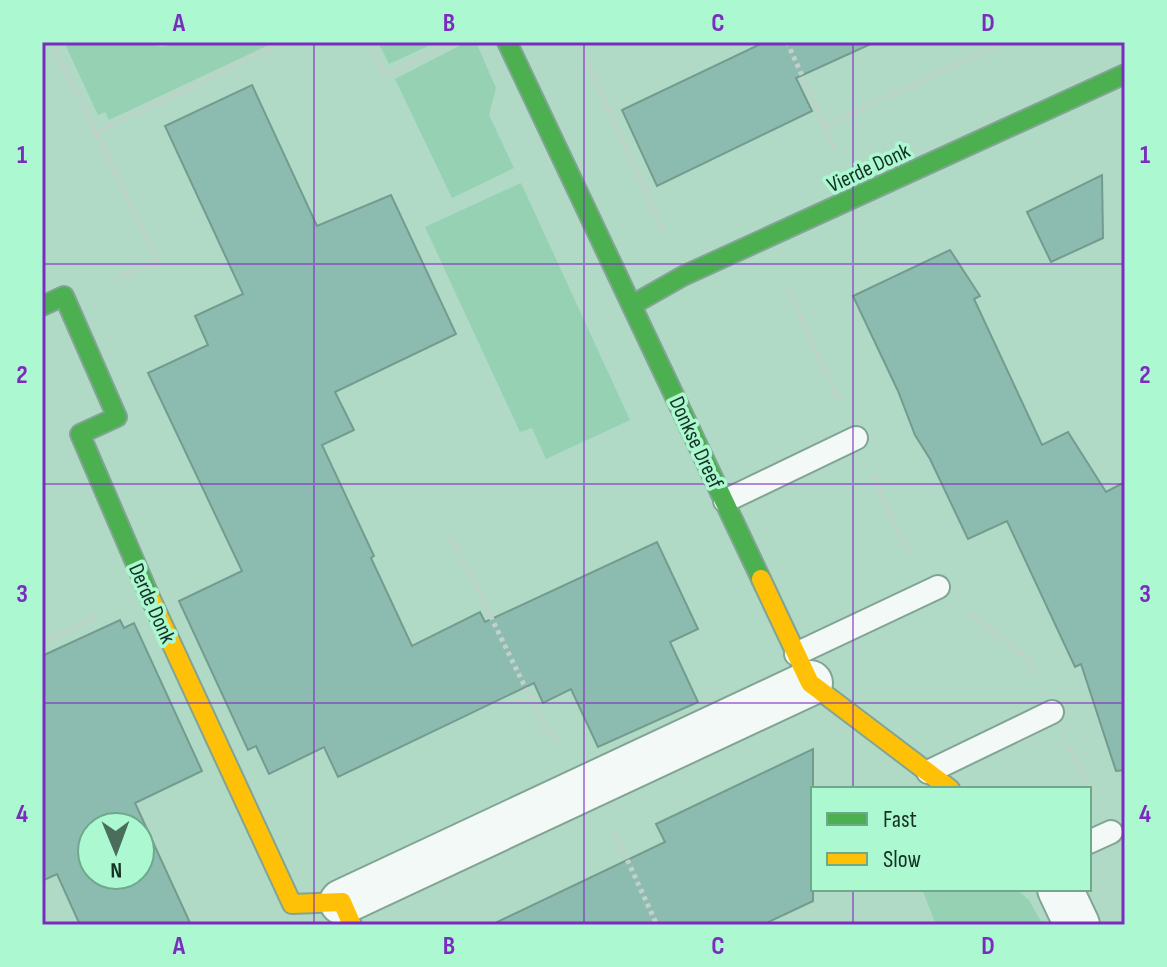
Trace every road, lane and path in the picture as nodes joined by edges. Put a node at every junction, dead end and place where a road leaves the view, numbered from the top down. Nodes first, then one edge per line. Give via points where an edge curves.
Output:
1 (52, 42) edge
2 (284, 42) edge
3 (370, 42) edge
4 (454, 42) edge
5 (507, 42) edge
6 (578, 42) edge
7 (787, 42) edge
8 (1004, 42) edge
9 (1125, 74) edge
10 (825, 126) junction
11 (94, 133) junction
12 (857, 198) junction
13 (683, 276) junction
14 (64, 296) junction
15 (632, 305) junction
16 (42, 306) edge
17 (856, 438) dead end
18 (725, 501) junction
19 (452, 537) dead end
20 (938, 587) dead end
21 (148, 593) junction
22 (42, 643) edge
23 (803, 668) junction
24 (1052, 712) dead end
25 (928, 772) junction
26 (593, 785) junction
27 (947, 787) edge
28 (1111, 832) dead end
29 (1091, 841) edge
30 (1061, 891) edge
31 (347, 914) edge
32 (657, 925) edge
33 (1077, 925) edge

1 - 11 path
2 - 11 path
3 - 4 path via 385,75
5 - 15 street, Donkse Dreef
6 - 13 path
7 - 10 path
8 - 10 path
9 - 12 street, Vierde Donk
10 - 12 path
11 - 14 path via 159,263
12 - 13 street, Vierde Donk
13 - 15 street, Vierde Donk
14 - 16 street
14 - 21 street, Derde Donk via 117,417 80,434
15 - 18 street, Donkse Dreef
17 - 18 lane
18 - 23 street, Donkse Dreef
19 - 26 path via 543,724
20 - 23 lane
21 - 22 path
21 - 31 street, Derde Donk via 292,904
23 - 25 street, Donkse Dreef
23 - 26 street, Derde Donk
24 - 25 lane
25 - 27 street, Donkse Dreef
26 - 31 street, Derde Donk
26 - 32 path
28 - 29 lane
30 - 33 street

